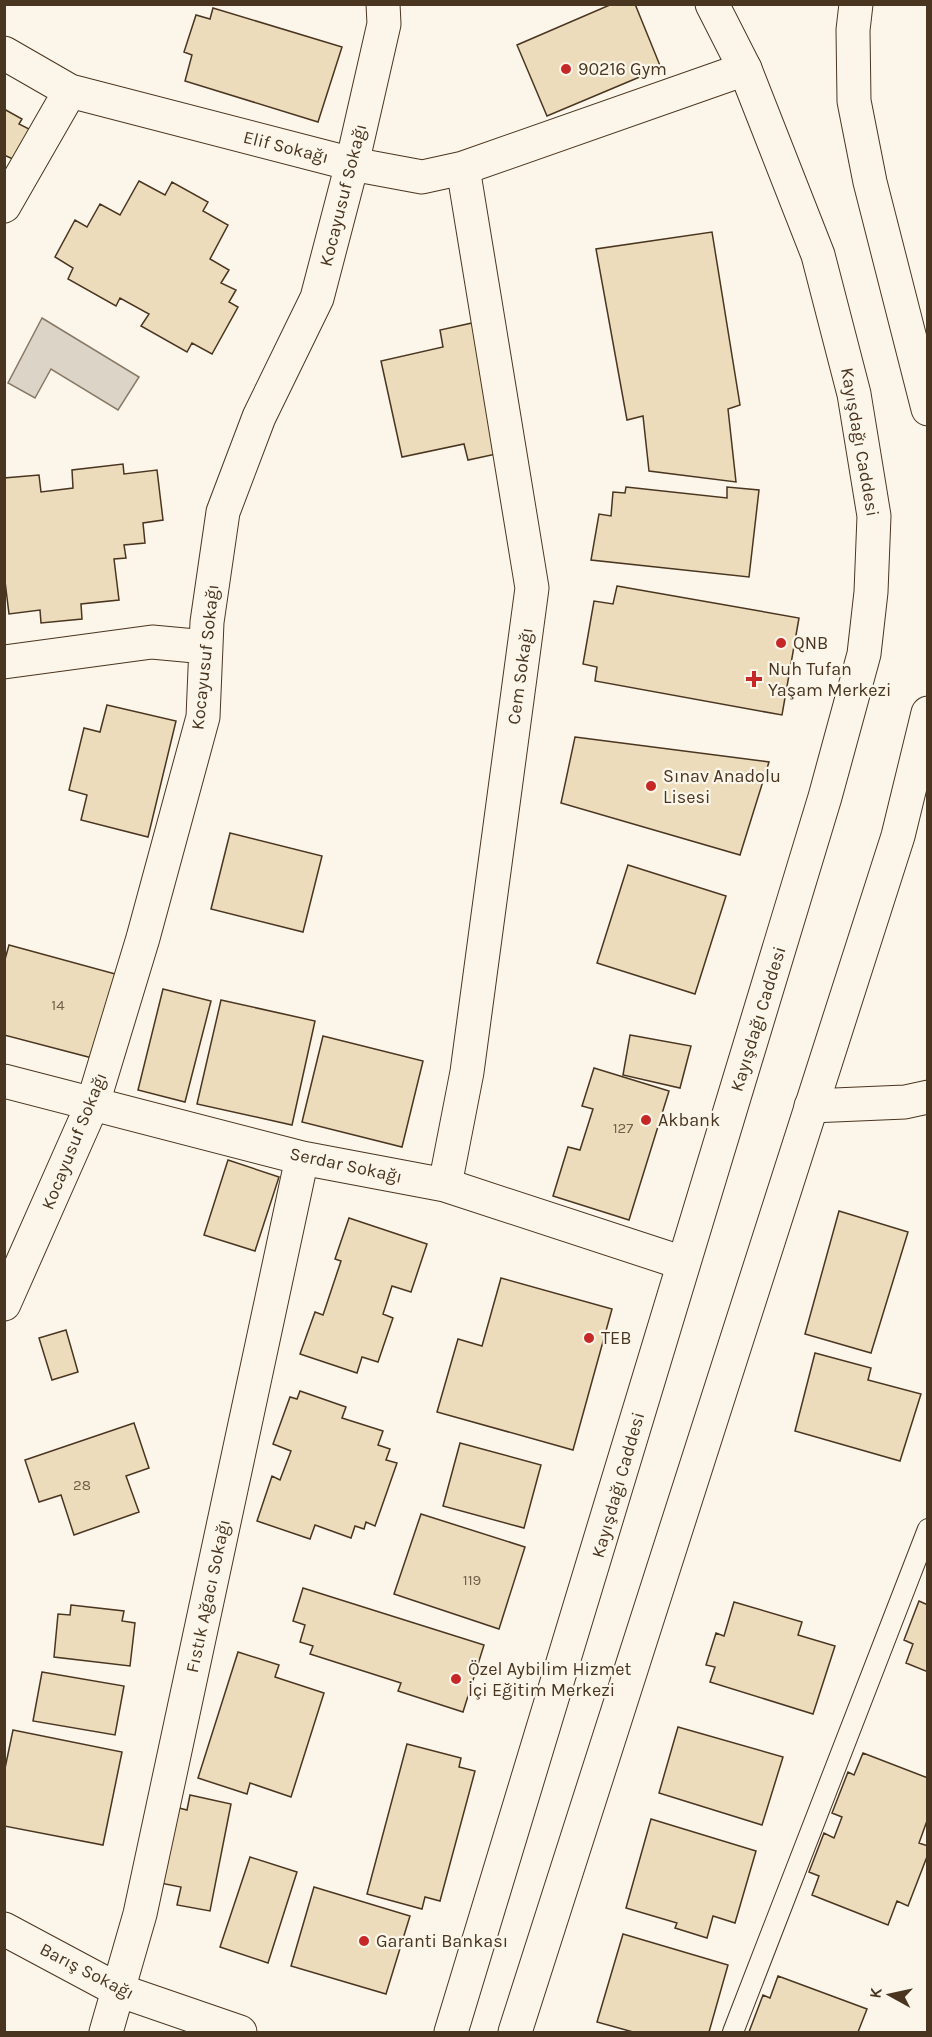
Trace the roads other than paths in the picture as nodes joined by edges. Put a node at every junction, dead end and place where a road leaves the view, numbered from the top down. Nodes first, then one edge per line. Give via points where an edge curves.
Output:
1 (383, 4) edge
2 (712, 4) edge
3 (856, 4) edge
4 (4, 53) edge
5 (745, 69) junction
6 (70, 91) junction
7 (352, 164) junction
8 (463, 168) junction
9 (4, 206) edge
10 (927, 409) edge
11 (206, 647) junction
12 (4, 662) edge
13 (927, 713) edge
14 (4, 1081) edge
15 (927, 1098) edge
16 (93, 1103) junction
17 (811, 1106) junction
18 (302, 1158) junction
19 (445, 1185) junction
20 (683, 1263) junction
21 (4, 1304) edge
22 (927, 1529) edge
23 (4, 1929) edge
24 (118, 1990) junction
25 (106, 2032) edge
26 (240, 2032) edge
27 (451, 2032) edge
28 (516, 2032) edge
29 (733, 2032) edge

1 - 7 street, Kocayusuf Sokağı via 384,24
2 - 5 street, Kayışdağı Caddesi
3 - 10 street via 854,101 870,182
4 - 6 street, Elif Sokağı
5 - 8 street, Elif Sokağı
5 - 20 street, Kayışdağı Caddesi via 818,255 854,394 874,516 871,581 864,654 828,787
6 - 7 street, Elif Sokağı
6 - 9 street
7 - 8 street, Elif Sokağı via 422,177
7 - 11 street, Kocayusuf Sokağı via 317,298 260,417 223,512
8 - 19 street, Cem Sokağı via 532,588 467,1072
11 - 12 street via 152,642
11 - 16 street, Kocayusuf Sokağı via 203,717
13 - 17 street via 898,836
14 - 16 street, Serdar Sokağı
15 - 17 street
16 - 18 street, Serdar Sokağı
16 - 21 street, Kocayusuf Sokağı
17 - 28 street
18 - 19 street, Serdar Sokağı
18 - 24 street, Fıstık Ağacı Sokağı via 140,1914
19 - 20 street, Serdar Sokağı
20 - 27 street, Kayışdağı Caddesi
22 - 29 lane
23 - 24 street, Barış Sokağı
24 - 25 street, Fıstık Ağacı Sokağı
24 - 26 street, Barış Sokağı

